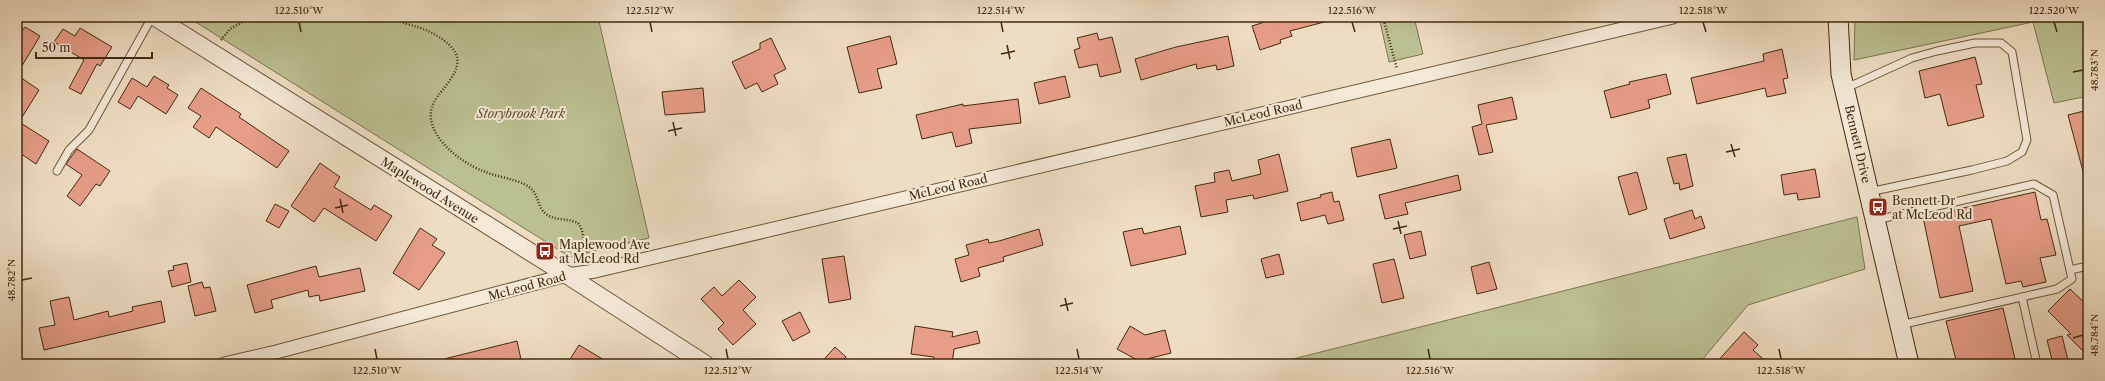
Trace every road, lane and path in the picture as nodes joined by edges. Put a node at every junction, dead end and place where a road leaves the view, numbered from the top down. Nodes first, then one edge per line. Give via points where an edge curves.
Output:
1 (153, 17) edge
2 (251, 17) edge
3 (396, 17) edge
4 (1383, 17) edge
5 (1673, 17) edge
6 (1838, 17) edge
7 (211, 54) junction
8 (1393, 83) junction
9 (1844, 86) junction
10 (57, 171) dead end
11 (1869, 192) junction
12 (1876, 220) junction
13 (2088, 266) edge
14 (2070, 270) junction
15 (595, 271) junction
16 (567, 275) junction
17 (2022, 297) junction
18 (1900, 325) junction
19 (277, 358) edge
20 (224, 364) edge
21 (705, 364) edge
22 (1909, 364) edge
23 (2037, 364) edge

1 - 7 street, Maplewood Avenue
1 - 10 lane via 89,130 68,150
2 - 7 path via 226,32
3 - 15 path via 405,24 429,32 449,45 456,54 457,61 452,78 432,108 431,124 440,139 477,169 527,186 537,195 547,215 578,223 584,250
4 - 8 path via 1397,70
5 - 8 street, McLeod Road
6 - 9 main road, Bennett Drive
7 - 16 street, Maplewood Avenue
8 - 15 street, McLeod Road
9 - 11 main road, Bennett Drive
9 - 11 lane via 1855,84 1912,58 1975,43 2001,43 2012,52 2027,140 2022,152 2007,161
11 - 12 main road, Bennett Drive
12 - 14 lane via 2034,184 2053,195
12 - 18 main road, Bennett Drive
13 - 14 lane
14 - 17 lane via 2072,280 2057,289
15 - 16 street, McLeod Road
16 - 19 street, McLeod Road
16 - 21 street, Maplewood Avenue
17 - 18 lane
17 - 23 lane
18 - 22 main road, Bennett Drive
19 - 20 street, McLeod Road

